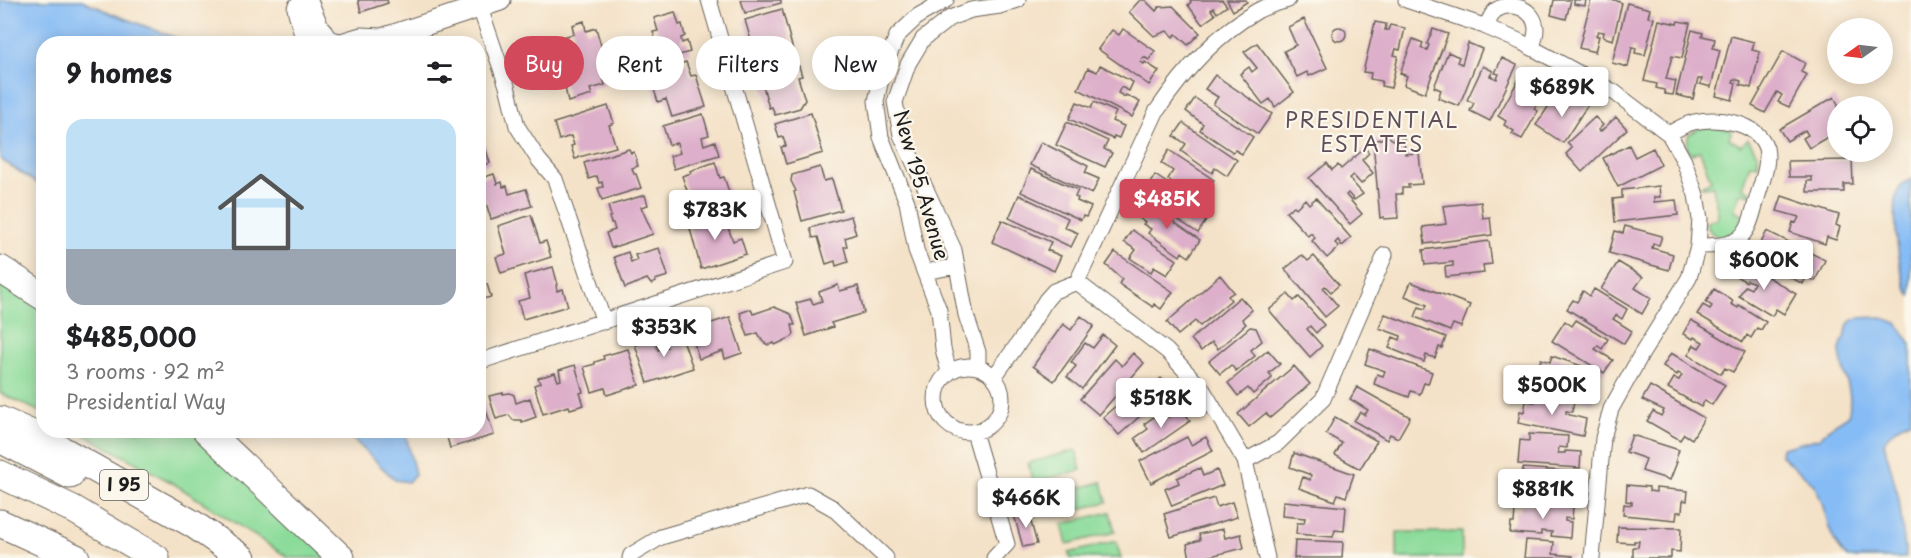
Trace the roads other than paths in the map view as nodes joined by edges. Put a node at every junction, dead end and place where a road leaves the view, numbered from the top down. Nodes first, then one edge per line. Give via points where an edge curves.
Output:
1 (298, 0) edge
2 (305, 0) edge
3 (500, 0) edge
4 (709, 0) edge
5 (945, 0) edge
6 (1018, 0) edge
7 (1288, 0) edge
8 (1406, 0) edge
9 (480, 8) junction
10 (1486, 27) junction
11 (306, 36) edge
12 (324, 36) edge
13 (395, 36) edge
14 (1532, 48) junction
15 (1669, 134) junction
16 (1698, 246) junction
17 (1385, 255) dead end
18 (957, 266) junction
19 (0, 269) edge
20 (925, 272) junction
21 (1077, 282) junction
22 (36, 292) edge
23 (604, 322) junction
24 (486, 359) edge
25 (978, 367) junction
26 (949, 372) junction
27 (994, 377) junction
28 (0, 420) edge
29 (974, 432) junction
30 (36, 436) edge
31 (41, 438) edge
32 (214, 438) edge
33 (0, 439) edge
34 (1245, 461) junction
35 (0, 474) edge
36 (0, 491) edge
37 (0, 523) edge
38 (76, 558) edge
39 (123, 558) edge
40 (156, 558) edge
41 (211, 558) edge
42 (242, 558) edge
43 (341, 558) edge
44 (630, 558) edge
45 (886, 558) edge
46 (994, 558) edge
47 (1267, 558) edge
48 (1593, 558) edge

1 - 11 street
2 - 12 street
3 - 9 street
4 - 23 street via 785,262
5 - 20 street, New 195 Avenue via 918,16 897,36 876,101 881,137 907,202
6 - 18 street, New 195 Avenue via 950,18 923,39 908,64 895,102 901,135 954,250
7 - 21 street via 1259,10 1221,36 1172,89 1156,112
8 - 10 street
9 - 13 street
9 - 23 street via 517,126 555,179
10 - 14 street
10 - 14 street via 1491,16 1503,7 1525,9 1535,21
14 - 15 street via 1614,92
15 - 16 street via 1696,195 1700,219
15 - 16 street via 1694,122 1732,121 1757,135 1766,148 1766,165 1744,234 1724,244
16 - 48 street via 1689,278 1611,409 1603,438
17 - 34 street via 1323,399 1278,443
18 - 20 street
18 - 25 street, New 195 Avenue via 978,352
19 - 22 highway
20 - 26 street, New 195 Avenue via 939,310
21 - 27 street via 1054,291 1046,300
21 - 34 street via 1167,351 1203,390
23 - 24 street
25 - 26 street via 970,365
25 - 27 street
26 - 29 street via 937,390 939,412 953,428
27 - 29 street via 1002,392 999,414 984,429
28 - 30 highway, I 95
29 - 46 street via 1006,544
31 - 42 highway, I 95 via 172,512
32 - 43 highway
33 - 41 highway via 128,505
34 - 47 street
35 - 40 highway via 73,509
36 - 39 highway
37 - 38 highway
44 - 45 street via 661,537 808,494 833,508

